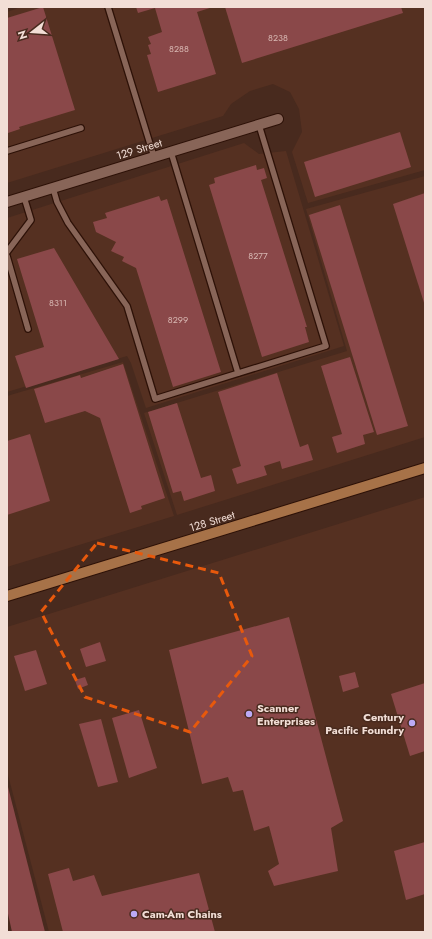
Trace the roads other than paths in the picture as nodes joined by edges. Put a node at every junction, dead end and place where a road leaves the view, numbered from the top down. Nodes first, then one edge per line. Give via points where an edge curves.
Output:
1 (108, 7) edge
2 (278, 119) dead end
3 (259, 125) junction
4 (81, 128) dead end
5 (7, 151) edge
6 (171, 152) junction
7 (154, 157) junction
8 (53, 188) junction
9 (24, 197) junction
10 (7, 202) edge
11 (7, 252) edge
12 (7, 256) edge
13 (28, 329) dead end
14 (238, 373) junction
15 (425, 468) edge
16 (7, 596) edge

1 - 7 lane
2 - 3 street, 129 Street
3 - 6 street, 129 Street
3 - 14 lane via 326,346
4 - 5 lane
6 - 7 street, 129 Street
6 - 14 lane
7 - 8 street, 129 Street
8 - 9 street, 129 Street
8 - 14 lane via 68,223 127,306 155,399
9 - 10 street, 129 Street
9 - 11 lane via 31,220
12 - 13 lane
15 - 16 main road, 128 Street

